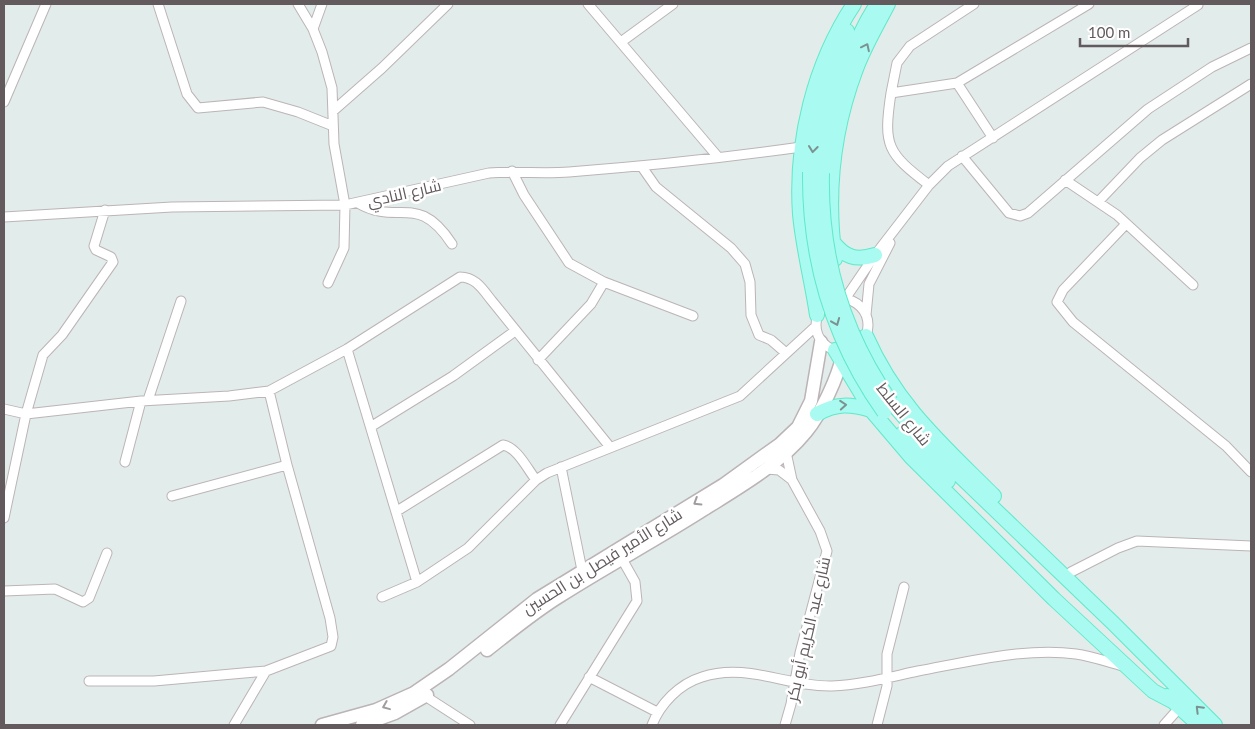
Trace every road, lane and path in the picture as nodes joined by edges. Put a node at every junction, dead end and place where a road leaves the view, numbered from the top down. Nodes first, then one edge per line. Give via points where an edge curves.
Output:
1 (46, 4) edge
2 (158, 4) edge
3 (298, 4) edge
4 (322, 4) edge
5 (448, 4) edge
6 (588, 4) edge
7 (673, 4) edge
8 (854, 4) edge
9 (861, 4) edge
10 (877, 4) edge
11 (888, 4) edge
12 (974, 4) edge
13 (1089, 4) edge
14 (1198, 5) dead end
15 (313, 29) junction
16 (621, 42) junction
17 (1251, 48) edge
18 (957, 83) junction
19 (1251, 84) edge
20 (891, 93) junction
21 (4, 102) edge
22 (333, 110) junction
23 (333, 126) junction
24 (993, 138) junction
25 (801, 148) junction
26 (962, 156) junction
27 (718, 157) junction
28 (642, 167) junction
29 (512, 171) junction
30 (816, 172) junction
31 (1065, 180) junction
32 (929, 186) junction
33 (1098, 202) junction
34 (358, 203) junction
35 (345, 205) junction
36 (105, 210) junction
37 (4, 217) edge
38 (1126, 224) junction
39 (899, 225) junction
40 (833, 242) junction
41 (452, 244) dead end
42 (875, 255) junction
43 (604, 282) junction
44 (328, 283) dead end
45 (1192, 285) dead end
46 (844, 299) junction
47 (182, 301) dead end
48 (866, 315) junction
49 (692, 316) dead end
50 (816, 321) junction
51 (515, 331) junction
52 (866, 336) junction
53 (821, 342) junction
54 (347, 349) junction
55 (786, 353) junction
56 (840, 355) junction
57 (538, 360) junction
58 (269, 391) junction
59 (144, 401) junction
60 (4, 409) edge
61 (871, 410) junction
62 (26, 414) junction
63 (817, 414) junction
64 (372, 426) junction
65 (610, 448) junction
66 (786, 452) junction
67 (125, 462) dead end
68 (287, 465) junction
69 (561, 468) junction
70 (765, 469) junction
71 (1251, 472) edge
72 (536, 480) junction
73 (792, 480) junction
74 (172, 496) dead end
75 (397, 511) junction
76 (4, 518) edge
77 (1251, 546) edge
78 (1251, 550) edge
79 (108, 553) dead end
80 (622, 559) junction
81 (1065, 572) junction
82 (583, 576) junction
83 (417, 582) junction
84 (904, 587) dead end
85 (4, 591) edge
86 (382, 597) dead end
87 (1126, 666) junction
88 (266, 671) junction
89 (589, 677) junction
90 (886, 677) junction
91 (89, 681) dead end
92 (796, 682) junction
93 (425, 696) junction
94 (1176, 704) junction
95 (657, 712) junction
96 (368, 724) edge
97 (234, 725) edge
98 (322, 725) edge
99 (470, 725) edge
100 (560, 725) edge
101 (652, 725) edge
102 (785, 725) edge
103 (877, 725) edge
104 (1164, 725) edge
105 (1199, 725) edge
106 (1215, 725) edge

1 - 21 street
2 - 23 street via 187,94 198,108 263,102
3 - 15 street
4 - 15 street
5 - 22 street via 376,74
6 - 16 street
7 - 16 street
8 - 25 main road via 828,51
9 -> 30 main road, شارع السلط via 831,72 818,121
10 - 30 main road, شارع السلط via 856,42 840,85
40 -> 11 main road via 832,173 838,130 856,68
12 - 20 street via 910,46 897,63
13 - 18 street
14 - 24 street
15 - 22 street via 328,74
16 - 27 street
17 - 31 street via 1212,67 1148,109
18 - 20 street
18 - 24 street
19 - 33 street via 1162,140
20 - 32 street via 887,123 890,146 903,166
22 - 23 street
23 - 35 street
24 - 26 street
25 - 27 street, شارع النادي
25 - 50 main road via 800,214
26 - 31 street via 1014,216 1028,213
26 - 32 street
27 - 28 street, شارع النادي
28 - 29 street, شارع النادي via 566,172
28 - 55 street via 663,194 739,256 748,273 751,315 759,335
29 - 34 street, شارع النادي via 489,173
29 - 43 street via 569,263
30 - 81 main road, شارع السلط, bridge via 832,277 854,337 872,373 912,428
30 -> 94 main road, شارع السلط, bridge via 812,230 821,276 837,324 862,378 878,403 899,430
31 - 33 street
32 - 39 street
33 - 38 street
34 - 35 street, شارع النادي
34 - 41 street via 374,211 426,215
35 - 36 street, شارع النادي
35 - 44 street via 344,248
36 - 37 street, شارع النادي
36 - 62 street via 94,246 111,257 113,262 62,335 43,355
38 - 45 street
38 - 71 street via 1060,294 1057,302 1073,322 1226,446
39 - 42 street
39 - 48 street via 871,278
40 - 42 main road via 849,257
40 - 46 main road
42 - 46 street
43 - 49 street
43 - 57 street via 591,304
46 - 48 street via 860,306
46 - 50 street via 829,302
47 - 59 street
48 - 52 street
50 - 53 street
50 - 55 street
51 - 54 street via 477,283 460,277
51 - 57 street
51 - 64 street via 453,376
52 - 56 street via 855,348
52 - 81 main road via 888,380 917,419
53 - 56 street
53 -> 82 street, شارع الأمير فيصل بن الحسين via 811,401 789,437 723,485
54 - 58 street
54 - 64 street
55 - 65 street via 740,396
56 - 61 main road
56 - 63 street, شارع الأمير فيصل بن الحسين
57 - 65 street
58 - 59 street
58 - 68 street
59 - 62 street
59 - 67 street
60 - 62 street
63 -> 61 main road via 846,404
61 - 87 main road via 922,469
62 - 76 street
63 - 66 street, شارع الأمير فيصل بن الحسين
64 - 75 street
65 - 69 street
66 - 70 street, شارع الأمير فيصل بن الحسين
66 - 73 street, شارع عبد الكريم أبو بكر
68 - 74 street
68 - 88 street via 333,637 329,648
69 - 72 street
69 - 82 street
70 - 73 street via 779,470
70 - 80 street, شارع الأمير فيصل بن الحسين
72 - 75 street via 514,451 503,445
72 - 83 street via 474,542
73 - 92 street, شارع عبد الكريم أبو بكر via 820,531 827,551 800,653
75 - 83 street
77 - 78 street
77 - 81 street via 1137,541
79 - 85 street via 86,601 55,589
80 - 82 street, شارع الأمير فيصل بن الحسين
80 - 89 street via 633,577 638,597
106 -> 81 main road via 1153,663 1128,626
82 - 93 street, شارع الأمير فيصل بن الحسين
82 -> 98 street, شارع الأمير فيصل بن الحسين via 537,599 414,694 376,710
83 - 86 street
84 - 90 street via 887,654
87 - 90 street via 1075,654 1032,654 970,661
87 - 94 main road via 1159,696
88 - 91 street via 154,681
88 - 97 street
89 - 95 street
89 - 100 street
90 - 92 street via 841,686
90 - 103 street via 886,691
92 - 95 street via 762,674 717,673 691,682
92 - 102 street, شارع عبد الكريم أبو بكر
93 - 96 street, شارع الأمير فيصل بن الحسين
93 - 99 street
94 - 104 street
94 - 105 main road, شارع السلط
95 - 101 street

